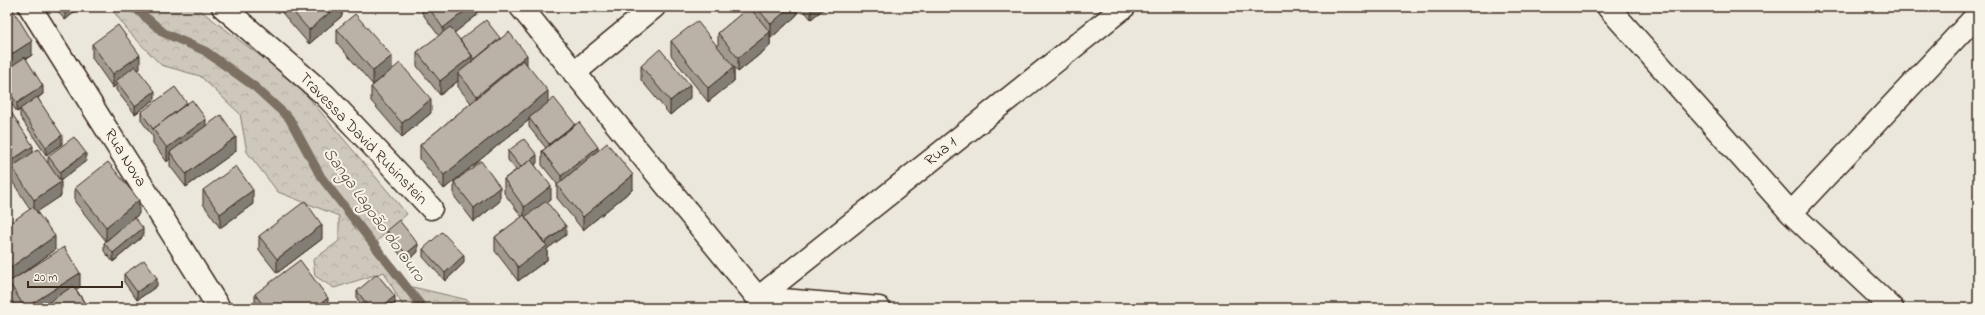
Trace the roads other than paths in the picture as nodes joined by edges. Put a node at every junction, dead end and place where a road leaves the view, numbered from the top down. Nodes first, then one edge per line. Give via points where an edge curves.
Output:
1 (30, 7) edge
2 (223, 7) edge
3 (521, 7) edge
4 (654, 7) edge
5 (1124, 7) edge
6 (1608, 7) edge
7 (1978, 14) edge
8 (574, 73) junction
9 (431, 208) dead end
10 (1792, 213) junction
11 (758, 298) junction
12 (219, 308) edge
13 (879, 308) edge
14 (1892, 308) edge

1 - 12 street, Rua Nova
2 - 9 street, Travessa David Rubinstein via 325,94
3 - 8 street
4 - 8 street
5 - 11 street, Rua 1
6 - 10 street
7 - 10 street
8 - 11 street
10 - 14 street
11 - 13 street

